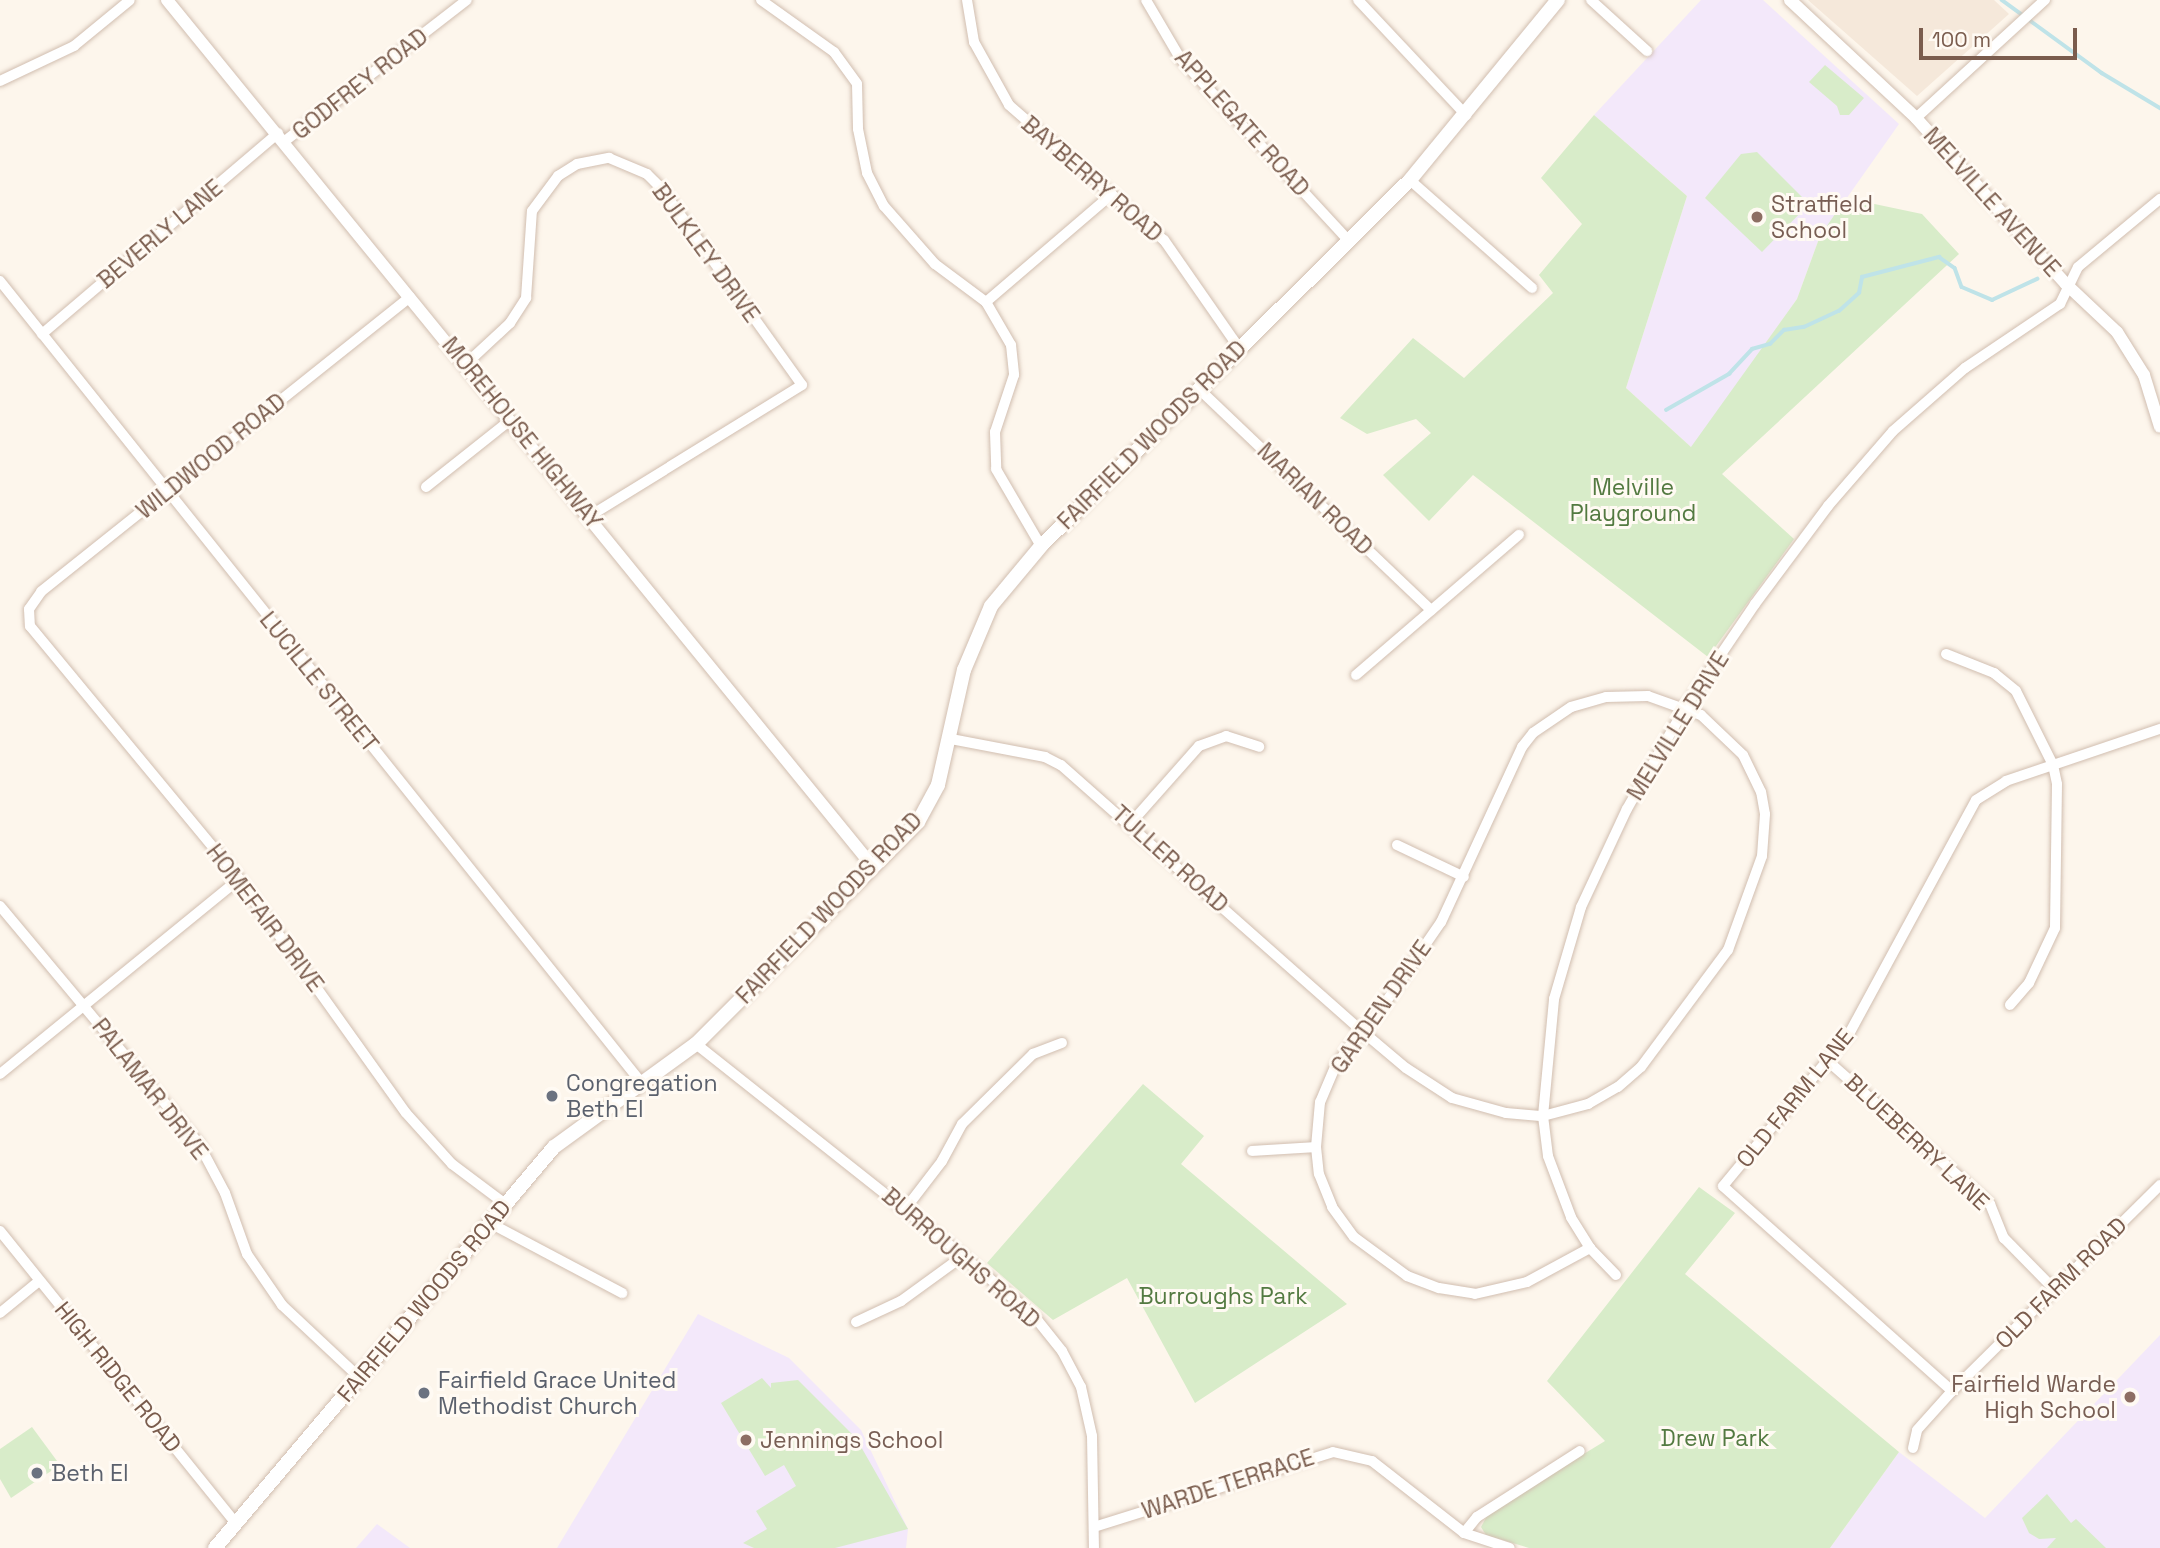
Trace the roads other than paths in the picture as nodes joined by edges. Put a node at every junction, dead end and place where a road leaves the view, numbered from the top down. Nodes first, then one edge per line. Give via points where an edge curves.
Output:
1 (130, 0) edge
2 (167, 0) edge
3 (467, 0) edge
4 (762, 0) edge
5 (967, 0) edge
6 (1146, 0) edge
7 (1358, 0) edge
8 (1558, 0) edge
9 (1591, 0) edge
10 (1790, 0) edge
11 (2045, 0) edge
12 (1647, 51) dead end
13 (0, 81) edge
14 (1466, 115) junction
15 (1916, 118) junction
16 (282, 137) junction
17 (1410, 180) junction
18 (1112, 194) junction
19 (2160, 199) edge
20 (1347, 239) junction
21 (0, 281) edge
22 (2066, 284) junction
23 (1532, 288) dead end
24 (410, 297) junction
25 (986, 302) junction
26 (42, 334) junction
27 (1239, 348) junction
28 (467, 363) junction
29 (1198, 388) junction
30 (509, 421) junction
31 (2160, 426) edge
32 (426, 487) dead end
33 (166, 493) junction
34 (590, 516) junction
35 (1519, 535) dead end
36 (1041, 546) junction
37 (1432, 610) junction
38 (30, 626) joint
39 (1946, 654) dead end
40 (1356, 674) dead end
41 (1686, 706) junction
42 (2160, 729) edge
43 (951, 739) junction
44 (1259, 747) dead end
45 (2053, 765) junction
46 (1130, 824) junction
47 (1397, 845) dead end
48 (874, 868) junction
49 (1464, 877) junction
50 (239, 879) junction
51 (0, 906) edge
52 (2010, 1005) dead end
53 (84, 1006) junction
54 (1362, 1031) junction
55 (1062, 1043) dead end
56 (696, 1044) junction
57 (1829, 1062) junction
58 (0, 1074) edge
59 (640, 1081) junction
60 (1543, 1116) junction
61 (1316, 1147) junction
62 (1252, 1151) dead end
63 (2160, 1185) edge
64 (504, 1203) junction
65 (906, 1208) junction
66 (488, 1222) junction
67 (0, 1231) edge
68 (1590, 1248) junction
69 (963, 1255) junction
70 (1616, 1275) dead end
71 (39, 1281) junction
72 (2054, 1289) junction
73 (622, 1293) dead end
74 (0, 1313) edge
75 (856, 1321) dead end
76 (360, 1378) junction
77 (1952, 1391) junction
78 (1913, 1448) dead end
79 (1580, 1451) dead end
80 (236, 1524) junction
81 (1094, 1527) junction
82 (1464, 1532) junction
83 (215, 1548) edge
84 (1094, 1548) edge
85 (1510, 1548) edge

1 - 13 street via 74,46
2 - 16 street, MOREHOUSE HIGHWAY
3 - 16 street, GODFREY ROAD
4 - 25 street via 834,52 857,84 858,129 867,173 884,206 935,264
5 - 18 street, BAYBERRY ROAD via 974,42 996,87 1023,120
6 - 20 street, APPLEGATE ROAD via 1180,58
7 - 14 street
8 - 14 main road, FAIRFIELD WOODS ROAD
9 - 12 street
10 - 15 street, MELVILLE AVENUE
11 - 15 street
14 - 17 main road, FAIRFIELD WOODS ROAD
15 - 22 street, MELVILLE AVENUE
16 - 24 street, MOREHOUSE HIGHWAY
16 - 26 street, BEVERLY LANE
17 - 20 main road, FAIRFIELD WOODS ROAD
17 - 23 street
18 - 25 street
18 - 27 street, BAYBERRY ROAD via 1164,240
19 - 22 street, MELVILLE DRIVE via 2078,267
20 - 27 main road, FAIRFIELD WOODS ROAD
21 - 26 street, LUCILLE STREET
22 - 31 street, MELVILLE AVENUE via 2117,332 2144,375
22 - 41 street, MELVILLE DRIVE via 2060,304 1965,368 1893,431 1828,506
24 - 28 street, MOREHOUSE HIGHWAY
24 - 33 street, WILDWOOD ROAD
25 - 36 street via 1011,345 1014,374 995,432 996,469
26 - 33 street, LUCILLE STREET
27 - 29 main road, FAIRFIELD WOODS ROAD
28 - 30 street, MOREHOUSE HIGHWAY
28 - 34 street, BULKLEY DRIVE via 510,323 526,298 533,211 558,176 577,164 609,158 647,174 661,188 802,385
29 - 36 main road, FAIRFIELD WOODS ROAD
29 - 37 street, MARIAN ROAD
30 - 32 street
30 - 34 street, MOREHOUSE HIGHWAY
33 - 38 street, WILDWOOD ROAD via 41,592 29,609
33 - 59 street, LUCILLE STREET
34 - 48 street, MOREHOUSE HIGHWAY
35 - 37 street
36 - 43 main road, FAIRFIELD WOODS ROAD via 991,606 964,670
37 - 40 street
38 - 50 street, HOMEFAIR DRIVE
39 - 45 street via 1994,673 2016,691
41 - 49 street, GARDEN DRIVE via 1648,696 1606,697 1571,707 1547,722 1522,747
41 - 60 street, MELVILLE DRIVE via 1627,809 1581,908 1554,999
41 - 60 street, TULLER ROAD via 1743,755 1761,792 1766,835 1746,903 1728,950 1641,1067 1588,1104
42 - 45 street, OLD FARM LANE
43 - 46 street, TULLER ROAD via 1045,757 1078,778
43 - 48 main road, FAIRFIELD WOODS ROAD via 939,785 918,822
44 - 46 street via 1226,736 1199,746
45 - 52 street via 2059,884 2055,928 2029,983
45 - 57 street, OLD FARM LANE via 2006,781 1976,800 1849,1034
46 - 54 street, TULLER ROAD
47 - 49 street
48 - 56 main road, FAIRFIELD WOODS ROAD
49 - 54 street, GARDEN DRIVE via 1421,953
50 - 53 street
50 - 64 street, HOMEFAIR DRIVE via 406,1113 453,1164
51 - 53 street, PALAMAR DRIVE
53 - 58 street
53 - 76 street, PALAMAR DRIVE via 199,1144 225,1193 247,1254 282,1305
54 - 60 street, TULLER ROAD via 1452,1098 1506,1113
54 - 61 street, GARDEN DRIVE via 1335,1068 1320,1102
55 - 65 street via 1033,1054 962,1124 942,1161
56 - 59 main road, FAIRFIELD WOODS ROAD
56 - 65 street, BURROUGHS ROAD
57 - 72 street, BLUEBERRY LANE via 1990,1204 2004,1238
57 - 77 street, OLD FARM LANE via 1723,1186
59 - 64 main road, FAIRFIELD WOODS ROAD via 554,1147
60 - 68 street, MELVILLE DRIVE via 1559,1187
61 - 62 street
61 - 68 street, GARDEN DRIVE via 1319,1174 1332,1207 1353,1237 1408,1276 1439,1288 1475,1294 1527,1282
63 - 72 street, OLD FARM ROAD
64 - 66 main road, FAIRFIELD WOODS ROAD
65 - 69 street, BURROUGHS ROAD
66 - 73 street
66 - 76 main road, FAIRFIELD WOODS ROAD
67 - 71 street, HIGH RIDGE ROAD
68 - 70 street, MELVILLE DRIVE
69 - 75 street via 901,1301
69 - 81 street, BURROUGHS ROAD via 1034,1316 1062,1351 1081,1387 1092,1436
71 - 74 street
71 - 80 street, HIGH RIDGE ROAD
72 - 77 street, OLD FARM ROAD
76 - 80 main road, FAIRFIELD WOODS ROAD
77 - 78 street, OLD FARM ROAD via 1917,1430
79 - 82 street via 1477,1517
80 - 83 main road, FAIRFIELD WOODS ROAD
81 - 82 street, WARDE TERRACE via 1333,1452 1372,1461
81 - 84 street, BURROUGHS ROAD
82 - 85 street, WARDE TERRACE

